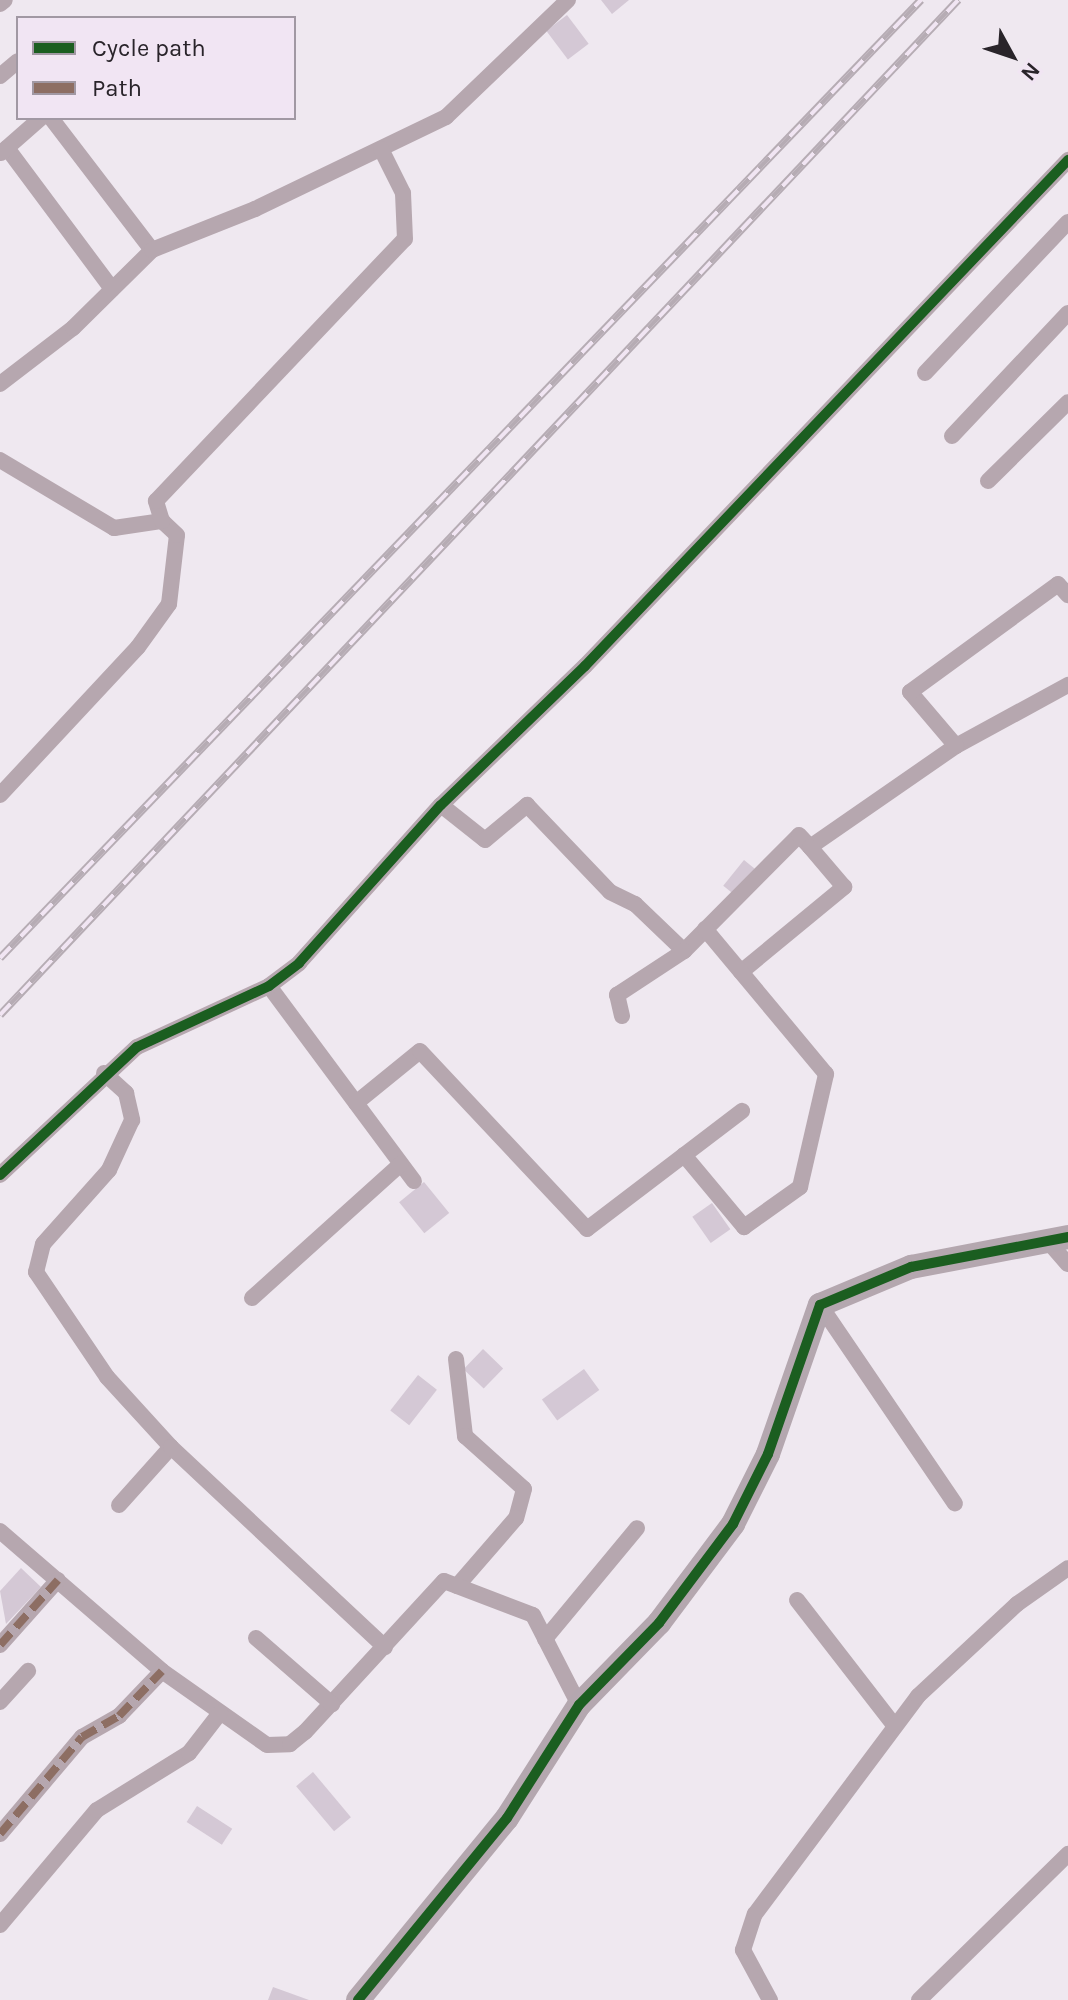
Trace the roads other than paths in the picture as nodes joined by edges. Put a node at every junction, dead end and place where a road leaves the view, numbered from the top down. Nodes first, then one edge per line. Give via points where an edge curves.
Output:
1 (5, 0) edge
2 (568, 0) edge
3 (0, 4) edge
4 (16, 63) edge
5 (0, 76) edge
6 (39, 120) edge
7 (53, 120) edge
8 (381, 149) junction
9 (3, 151) edge
10 (1068, 160) edge
11 (1068, 222) edge
12 (152, 250) junction
13 (112, 289) junction
14 (1068, 313) edge
15 (925, 373) dead end
16 (0, 384) edge
17 (1068, 402) edge
18 (952, 436) dead end
19 (0, 460) edge
20 (988, 481) dead end
21 (162, 521) junction
22 (1068, 595) edge
23 (1068, 685) edge
24 (956, 746) junction
25 (0, 795) edge
26 (441, 805) junction
27 (810, 847) junction
28 (705, 929) junction
29 (684, 951) junction
30 (741, 972) junction
31 (269, 986) junction
32 (622, 1016) dead end
33 (104, 1073) junction
34 (356, 1103) junction
35 (742, 1111) dead end
36 (684, 1155) junction
37 (401, 1164) junction
38 (0, 1175) edge
39 (414, 1181) dead end
40 (1057, 1238) edge
41 (1068, 1264) edge
42 (252, 1298) dead end
43 (820, 1305) junction
44 (456, 1359) dead end
45 (171, 1447) junction
46 (955, 1504) dead end
47 (119, 1505) dead end
48 (637, 1528) dead end
49 (0, 1531) edge
50 (1068, 1568) edge
51 (58, 1580) junction
52 (457, 1586) junction
53 (797, 1600) dead end
54 (256, 1638) dead end
55 (545, 1639) junction
56 (0, 1645) edge
57 (385, 1647) junction
58 (28, 1671) dead end
59 (162, 1671) junction
60 (0, 1702) edge
61 (332, 1704) junction
62 (579, 1705) junction
63 (220, 1713) junction
64 (894, 1725) junction
65 (0, 1834) edge
66 (1068, 1854) edge
67 (0, 1925) edge
68 (358, 2000) edge
69 (770, 2000) edge
70 (919, 2000) edge

1 - 3 street
2 - 8 street via 446,117
4 - 5 street
6 - 9 street
7 - 12 street
8 - 12 street
8 - 21 street via 403,193 405,239 174,479 156,501
9 - 13 street
10 - 26 street via 585,666
11 - 15 street
12 - 13 street
13 - 16 street
14 - 18 street
17 - 20 street
19 - 21 street via 114,528
21 - 25 street via 177,535 169,604 138,647
22 - 24 street via 1058,584 910,692
23 - 24 street
24 - 27 street
26 - 29 street via 485,840 527,805 610,892 635,904
26 - 31 street via 331,932
27 - 28 street via 799,835
27 - 30 street via 844,887
28 - 29 street
28 - 30 street
29 - 32 street via 617,995
30 - 36 street via 826,1074 800,1187 744,1227
31 - 33 street via 137,1047
31 - 34 street
33 - 38 street
33 - 45 street via 126,1093 132,1120 109,1170 43,1244 36,1272 107,1377
34 - 36 street via 420,1051 587,1229
34 - 37 street
35 - 36 street
37 - 39 street
37 - 42 street
40 - 41 street
40 - 43 street via 911,1267
43 - 46 street
43 - 62 street via 768,1454 733,1524 659,1623
44 - 52 street via 465,1436 524,1489 516,1518
45 - 47 street
45 - 57 street
48 - 55 street
49 - 51 street
50 - 64 street via 1017,1604
51 - 56 street
51 - 59 street
52 - 55 street via 533,1615
52 - 57 street via 444,1581
53 - 64 street
54 - 61 street
55 - 62 street
57 - 61 street
58 - 60 street
59 - 63 street
59 - 65 street via 119,1716 82,1737
61 - 63 street via 277,1747
62 - 68 street via 507,1818
63 - 67 street via 189,1753 97,1810
64 - 69 street via 743,1937 747,1968
66 - 70 street

